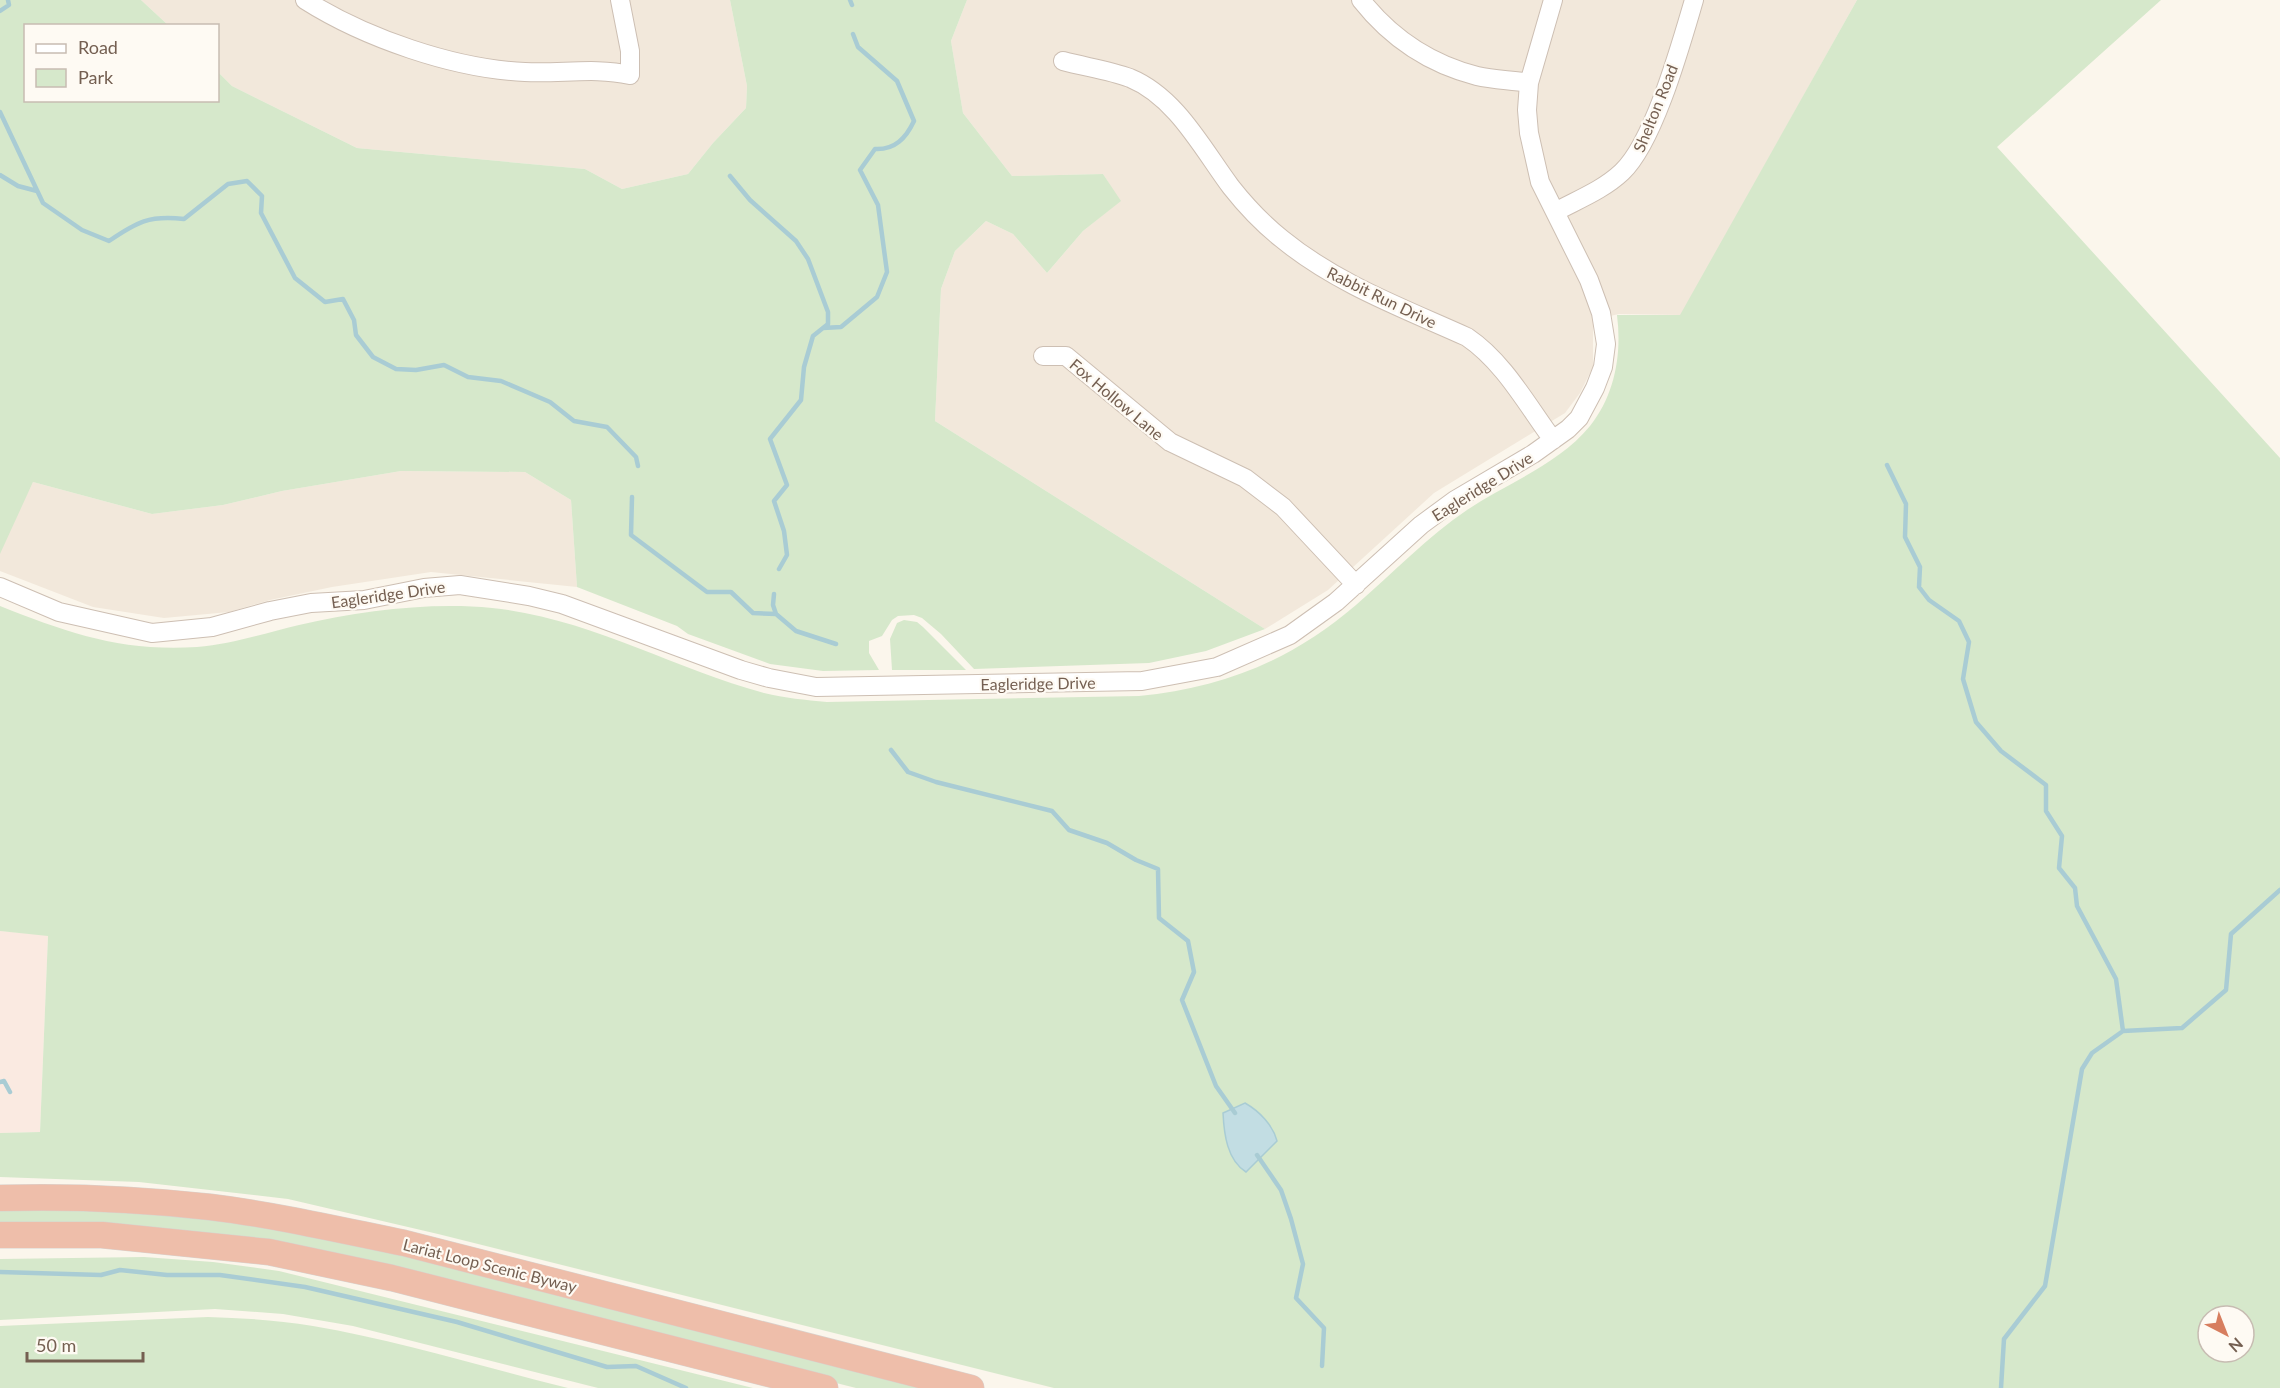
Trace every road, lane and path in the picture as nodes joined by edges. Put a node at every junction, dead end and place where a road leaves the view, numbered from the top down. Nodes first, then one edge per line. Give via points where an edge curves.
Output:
1 (305, 0) edge
2 (620, 0) edge
3 (1361, 0) edge
4 (1553, 0) edge
5 (1694, 0) edge
6 (1063, 61) dead end
7 (1529, 82) junction
8 (1555, 212) junction
9 (1043, 356) dead end
10 (1553, 440) junction
11 (1356, 585) junction
12 (0, 587) edge
13 (0, 1198) edge
14 (0, 1235) edge
15 (825, 1388) edge
16 (971, 1388) edge

1 - 2 street via 399,44 452,62 524,72 630,75 630,51
3 - 7 street via 1402,42 1434,61 1478,76
4 - 7 street, Eagleridge Drive
5 - 8 street, Shelton Road via 1638,153 1610,182
6 - 10 street, Rabbit Run Drive via 1130,78 1164,100 1233,190 1280,238 1346,282 1478,345 1497,364
7 - 8 street, Eagleridge Drive via 1529,133 1540,182
8 - 10 street, Eagleridge Drive via 1589,280 1601,313 1606,344 1599,378 1579,418
9 - 11 street, Fox Hollow Lane via 1066,356 1170,442 1245,478 1283,507
10 - 11 street, Eagleridge Drive via 1455,500
11 - 12 street, Eagleridge Drive via 1290,634 1217,667 1142,681 816,687 741,670 562,604 460,585 364,600 311,603 212,627 152,633 59,612
13 - 16 highway, Lariat Loop Scenic Byway via 156,1201 318,1225 404,1243
14 - 15 highway via 153,1238 268,1252 392,1278

